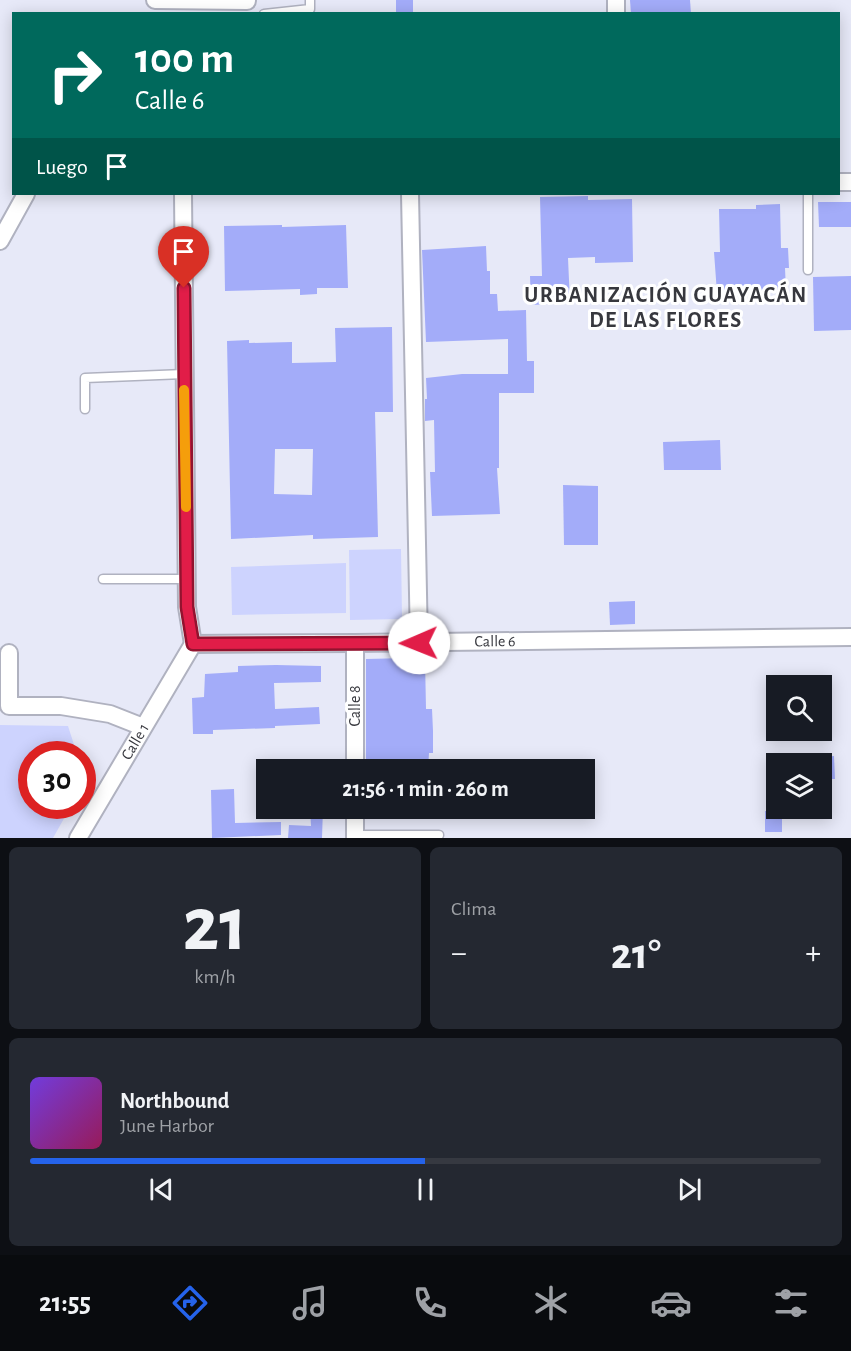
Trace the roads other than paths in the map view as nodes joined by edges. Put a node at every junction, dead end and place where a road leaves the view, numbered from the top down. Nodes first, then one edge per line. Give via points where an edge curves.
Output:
1 (155, 0) edge
2 (310, 0) edge
3 (247, 5) edge
4 (282, 12) edge
5 (25, 195) edge
6 (183, 195) edge
7 (410, 195) edge
8 (808, 195) edge
9 (0, 241) edge
10 (808, 270) dead end
11 (184, 374) junction
12 (85, 409) dead end
13 (103, 579) dead end
14 (187, 579) junction
15 (851, 637) edge
16 (419, 643) junction
17 (193, 644) junction
18 (355, 644) junction
19 (9, 652) dead end
20 (143, 727) junction
21 (355, 759) edge
22 (355, 819) edge
23 (439, 835) dead end
24 (355, 837) edge
25 (78, 838) edge

1 - 3 street
2 - 4 lane via 310,9
5 - 9 street
6 - 11 street
7 - 16 street
8 - 10 lane
11 - 12 lane via 85,378
11 - 14 street
13 - 14 lane
14 - 17 street
15 - 16 street, Calle 6
16 - 18 street, Calle 6
17 - 18 street, Calle 6
17 - 20 street, Calle 1
18 - 21 street, Calle 8
19 - 20 street via 9,706 61,706 110,714
20 - 25 street, Calle 1
22 - 24 street
23 - 24 lane

